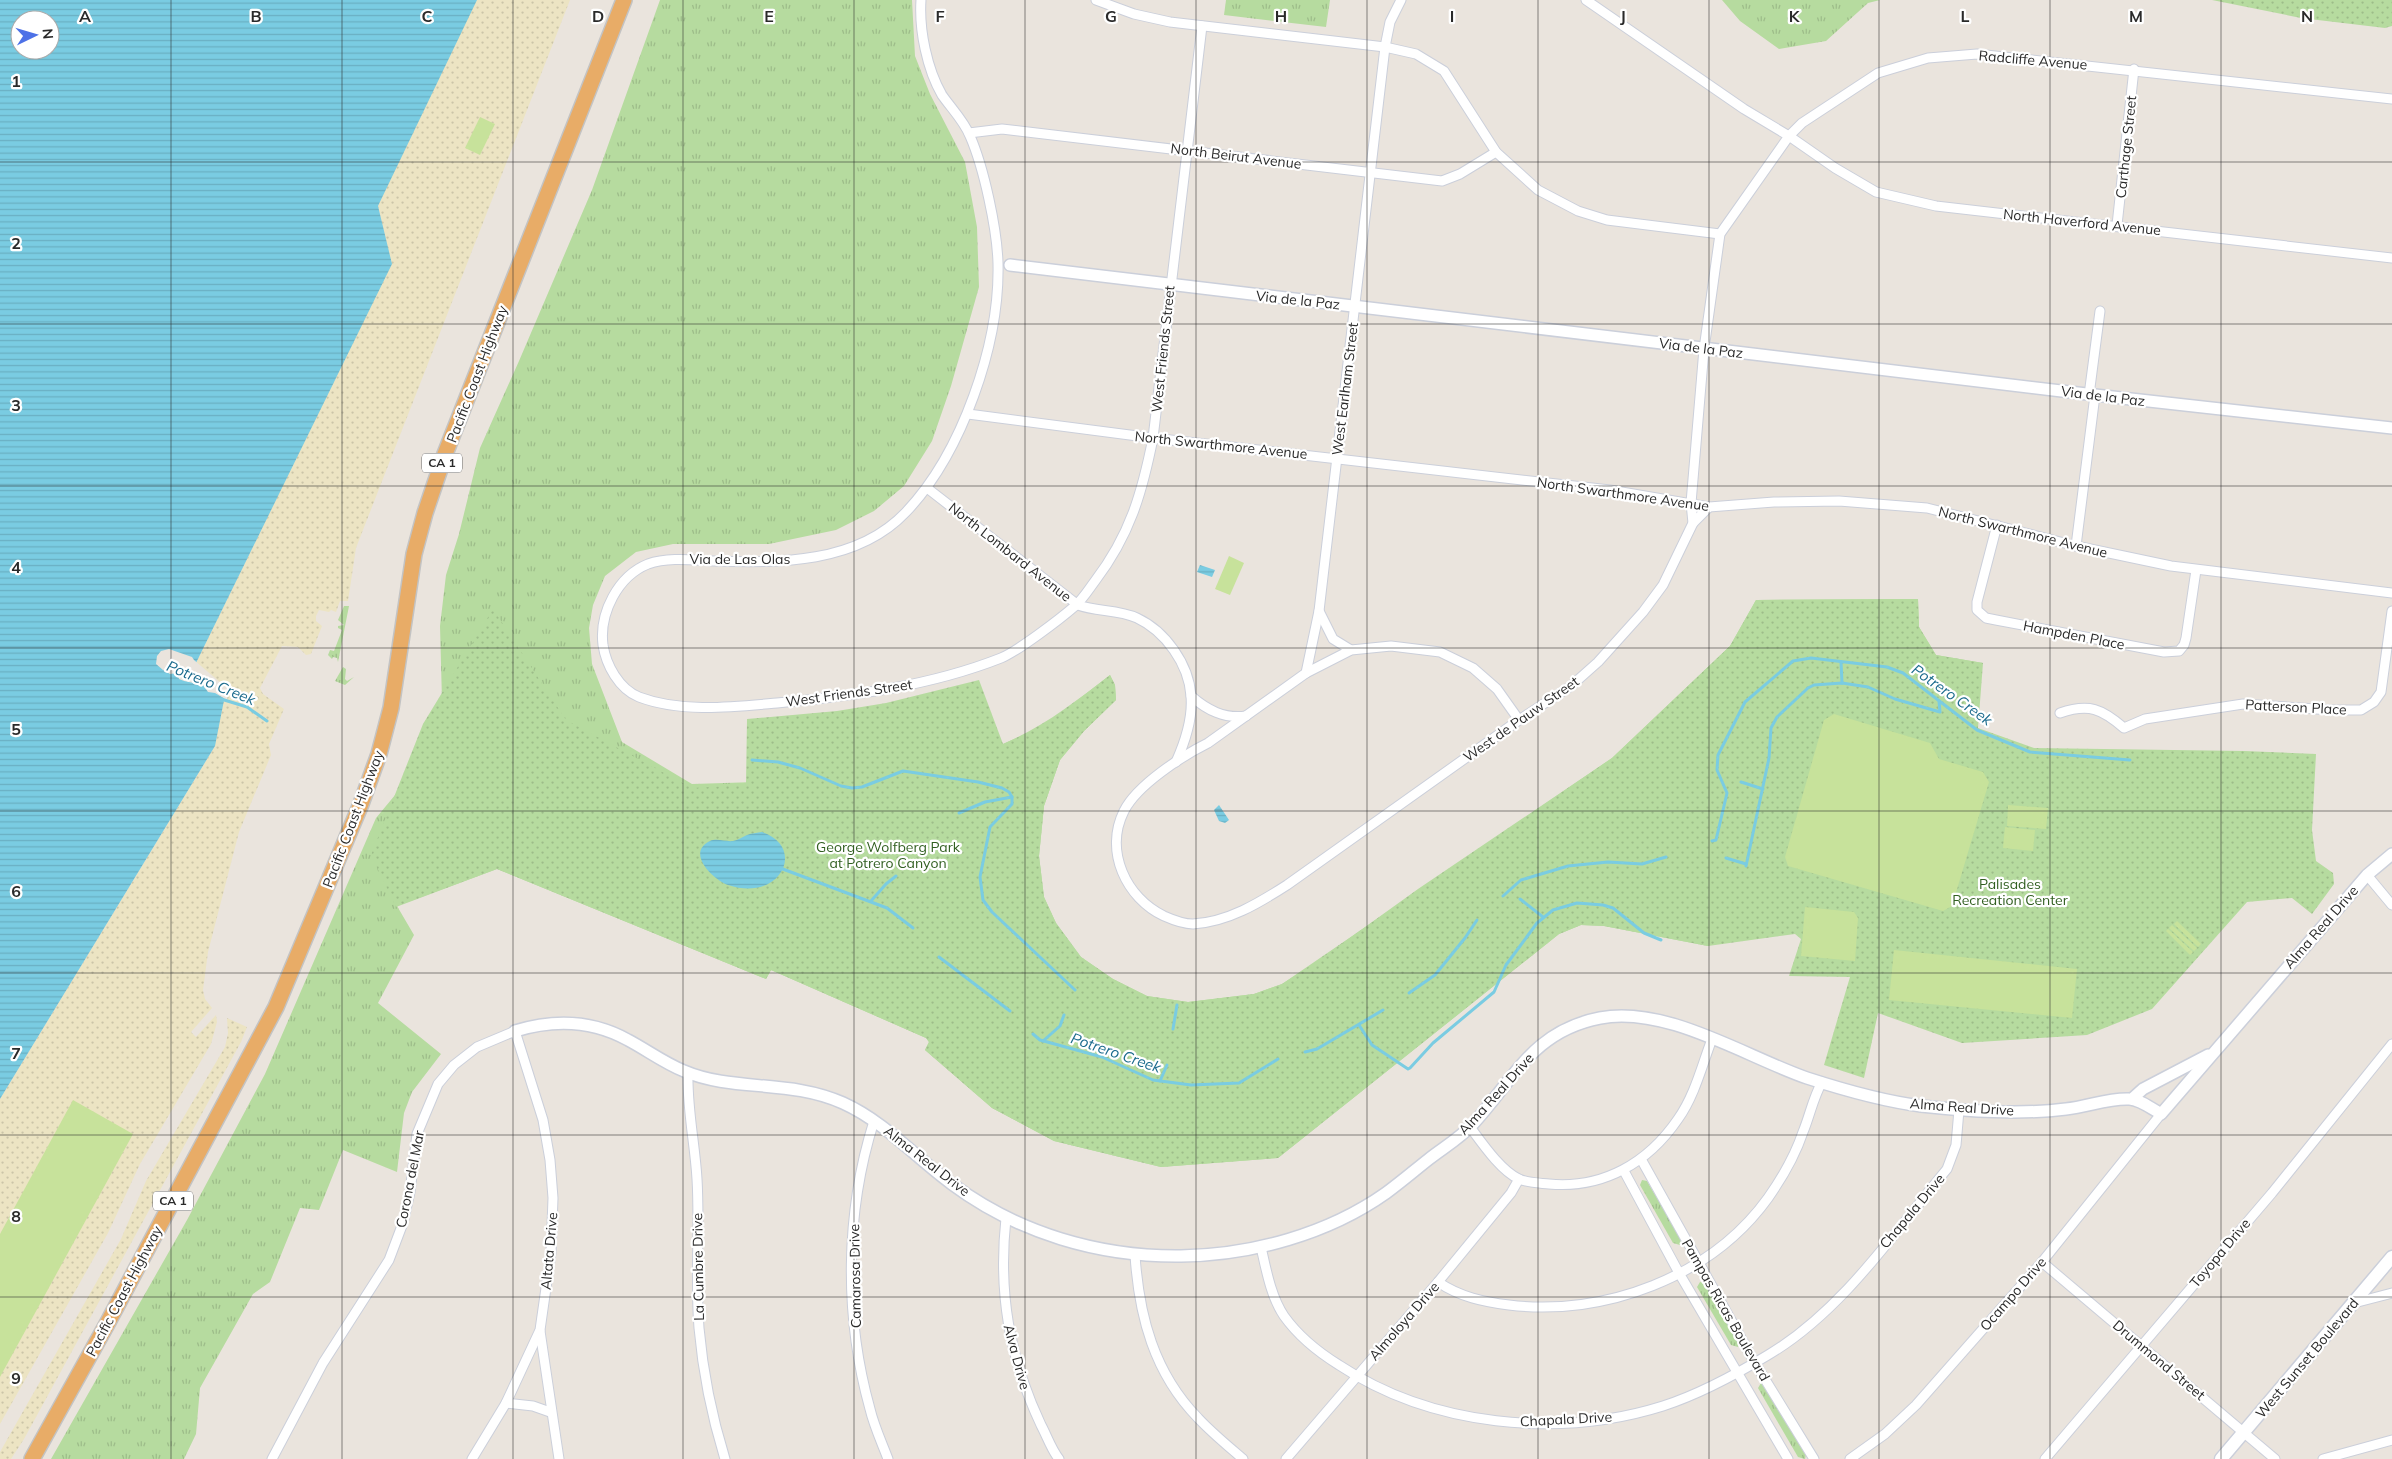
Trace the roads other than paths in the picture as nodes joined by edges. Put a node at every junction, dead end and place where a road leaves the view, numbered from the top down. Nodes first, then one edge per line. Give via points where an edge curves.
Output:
1 (624, 0) edge
2 (922, 0) edge
3 (1096, 0) edge
4 (1401, 0) edge
5 (1586, 0) edge
6 (1202, 26) junction
7 (1385, 47) junction
8 (2134, 69) junction
9 (2392, 99) edge
10 (969, 134) junction
11 (1789, 136) junction
12 (1186, 150) junction
13 (1496, 152) junction
14 (1371, 173) junction
15 (2117, 225) junction
16 (1720, 234) junction
17 (2392, 258) edge
18 (1010, 265) dead end
19 (1170, 286) junction
20 (1355, 306) junction
21 (2100, 312) dead end
22 (1704, 349) junction
23 (2092, 395) junction
24 (968, 414) junction
25 (2392, 428) edge
26 (1153, 438) junction
27 (1336, 458) junction
28 (927, 488) junction
29 (1691, 503) junction
30 (1709, 508) junction
31 (1693, 523) junction
32 (1996, 524) junction
33 (2076, 546) junction
34 (2196, 570) junction
35 (2392, 594) edge
36 (1078, 604) junction
37 (2392, 611) edge
38 (1319, 612) junction
39 (603, 642) joint
40 (1351, 650) junction
41 (1306, 673) junction
42 (1194, 698) junction
43 (2060, 713) dead end
44 (1246, 716) junction
45 (1519, 720) junction
46 (1175, 763) junction
47 (2392, 854) edge
48 (2368, 875) junction
49 (2392, 904) edge
50 (515, 1031) junction
51 (1712, 1039) junction
52 (2392, 1044) edge
53 (2214, 1052) junction
54 (688, 1073) junction
55 (1822, 1082) junction
56 (2133, 1098) junction
57 (1959, 1110) junction
58 (2161, 1114) junction
59 (874, 1121) junction
60 (1470, 1127) junction
61 (1642, 1159) junction
62 (1624, 1171) junction
63 (1519, 1179) junction
64 (1006, 1218) junction
65 (1261, 1247) junction
66 (1134, 1255) junction
67 (2392, 1258) edge
68 (2042, 1262) junction
69 (1699, 1263) junction
70 (1679, 1273) junction
71 (1438, 1282) junction
72 (2392, 1293) edge
73 (2354, 1303) junction
74 (540, 1330) junction
75 (2141, 1346) junction
76 (1755, 1363) junction
77 (1738, 1373) junction
78 (1356, 1376) junction
79 (506, 1403) junction
80 (550, 1412) junction
81 (2244, 1431) junction
82 (2392, 1440) edge
83 (32, 1459) edge
84 (272, 1459) edge
85 (472, 1459) edge
86 (558, 1459) edge
87 (725, 1459) edge
88 (888, 1459) edge
89 (1058, 1459) edge
90 (1243, 1459) edge
91 (1286, 1459) edge
92 (1788, 1459) edge
93 (1814, 1459) edge
94 (1850, 1459) edge
95 (2045, 1459) edge
96 (2221, 1459) edge
97 (2275, 1459) edge
98 (2323, 1459) edge

1 - 83 highway, Pacific Coast Highway / CA 1 via 445,454 425,513 414,554 391,708 361,804 260,1039
2 - 10 street, Via de Las Olas via 921,27 930,66 940,91
3 - 6 street via 1134,14
4 - 7 street via 1390,22
5 - 11 street via 1744,109
6 - 7 street
6 - 12 street, West Friends Street
7 - 13 street via 1416,54 1444,71
7 - 14 street, West Earlham Street
8 - 9 street, Radcliffe Avenue
8 - 11 street, Radcliffe Avenue via 1977,54 1928,58 1878,73 1802,123
8 - 15 street, Carthage Street
10 - 12 street, North Beirut Avenue via 1002,129
10 - 24 street, Via de Las Olas via 989,201 998,263 992,330
11 - 15 street, North Haverford Avenue via 1876,192 1936,206
11 - 16 street
12 - 14 street, North Beirut Avenue
12 - 19 street, West Friends Street
13 - 14 street, North Beirut Avenue via 1442,181
13 - 16 street via 1538,190 1578,211 1607,220
14 - 20 street, West Earlham Street
15 - 17 street, North Haverford Avenue
16 - 22 street
18 - 19 street, Via de la Paz
19 - 20 street, Via de la Paz
19 - 26 street, West Friends Street
20 - 22 street, Via de la Paz
20 - 27 street, West Earlham Street
21 - 23 street
22 - 23 street, Via de la Paz
22 - 29 street
23 - 25 street, Via de la Paz
23 - 33 street
24 - 26 street, North Swarthmore Avenue
24 - 28 street, Via de Las Olas
26 - 27 street, North Swarthmore Avenue
26 - 36 street, West Friends Street via 1143,488 1126,531 1106,567
27 - 29 street, North Swarthmore Avenue via 1610,490
27 - 38 street, West Earlham Street
28 - 36 street, North Lombard Avenue
28 - 39 street, Via de Las Olas via 902,516 873,537 848,549 813,558 759,562 680,560 645,565 618,589 608,605
29 - 30 street, North Swarthmore Avenue
29 - 31 street
30 - 31 street
30 - 32 street, North Swarthmore Avenue via 1839,501 1927,508
31 - 45 street, West de Pauw Street via 1663,585 1644,612 1571,686
32 - 33 street, North Swarthmore Avenue
32 - 34 street, Hampden Place via 1977,602 1977,610 1986,618 2172,653 2184,645
33 - 34 street, North Swarthmore Avenue
34 - 35 street, North Swarthmore Avenue
36 - 39 street, West Friends Street via 1007,656 964,671 896,688 748,706 681,707 636,696 618,681
36 - 42 street, North Lombard Avenue via 1137,618 1157,632 1182,662
37 - 43 street, Patterson Place via 2381,692 2374,702 2361,710 2243,704 2145,719 2124,728 2110,716 2091,708 2075,708
38 - 40 street via 1333,639
38 - 41 street, West Earlham Street
40 - 41 street
40 - 45 street via 1391,646 1440,652 1473,668 1497,689
41 - 44 street
42 - 44 street via 1200,705 1220,714
42 - 46 street, North Lombard Avenue via 1187,736
44 - 46 street
45 - 46 street, West de Pauw Street via 1254,906 1192,924 1173,920 1140,900 1126,884 1116,848 1117,829 1132,798
47 - 48 street, Alma Real Drive
48 - 49 street
48 - 53 street, Alma Real Drive
50 - 54 street, Alma Real Drive via 548,1023 586,1024 628,1039 655,1058
50 - 74 street, Altata Drive via 542,1120 550,1160 553,1198 551,1253
50 - 84 street, Corona del Mar via 478,1047 438,1084 417,1134 410,1192 389,1260 323,1363
51 - 55 street, Alma Real Drive
51 - 60 street, Alma Real Drive via 1664,1021 1634,1016 1602,1017 1571,1027 1525,1058
51 - 61 street via 1679,1119
52 - 75 street, Toyopa Drive via 2272,1193
53 - 56 street via 2143,1089
53 - 58 street, Alma Real Drive
54 - 59 street, Alma Real Drive via 725,1082 815,1093 858,1110
54 - 87 street, La Cumbre Drive via 697,1179 699,1328 706,1381
55 - 57 street, Alma Real Drive via 1854,1094
55 - 69 street via 1795,1152 1767,1200 1743,1227
56 - 57 street, Alma Real Drive via 2065,1110
56 - 58 street
57 - 76 street, Chapala Drive via 1956,1145 1947,1169 1848,1288 1820,1316
58 - 68 street, Ocampo Drive
59 - 64 street, Alma Real Drive via 952,1184
59 - 88 street, Camarosa Drive via 852,1228 853,1317 870,1411
60 - 63 street via 1499,1163
60 - 65 street, Alma Real Drive via 1384,1194 1347,1216
61 - 62 street
61 - 69 street, Pampas Ricas Boulevard
62 - 63 street via 1586,1183
62 - 70 street, Pampas Ricas Boulevard
63 - 71 street, Almoloya Drive
64 - 66 street, Alma Real Drive via 1068,1241
64 - 89 street, Alva Drive via 1003,1285 1010,1339 1029,1399
65 - 66 street, Alma Real Drive via 1220,1254
65 - 78 street, Chapala Drive via 1270,1284 1283,1314 1319,1352
66 - 90 street via 1141,1314 1151,1346 1166,1377 1198,1419
67 - 73 main road, West Sunset Boulevard
68 - 75 street, Drummond Street
68 - 94 street, Ocampo Drive via 1916,1405 1885,1434
69 - 70 street
69 - 76 street, Pampas Ricas Boulevard
70 - 71 street via 1631,1294 1573,1306 1524,1307 1495,1303 1462,1296
70 - 77 street, Pampas Ricas Boulevard
71 - 78 street, Almoloya Drive
72 - 73 street
73 - 81 main road, West Sunset Boulevard
74 - 79 street, Altata Drive
74 - 80 street
75 - 81 street, Drummond Street
75 - 95 street, Toyopa Drive
76 - 77 street, Chapala Drive
76 - 93 street, Pampas Ricas Boulevard
77 - 78 street, Chapala Drive via 1692,1396 1662,1406 1601,1420 1549,1423 1516,1423 1464,1415 1385,1392
77 - 92 street, Pampas Ricas Boulevard
78 - 91 street, Almoloya Drive
79 - 80 street
79 - 85 street, Altata Drive
80 - 86 street
81 - 96 main road, West Sunset Boulevard
81 - 97 street, Drummond Street
82 - 98 street

